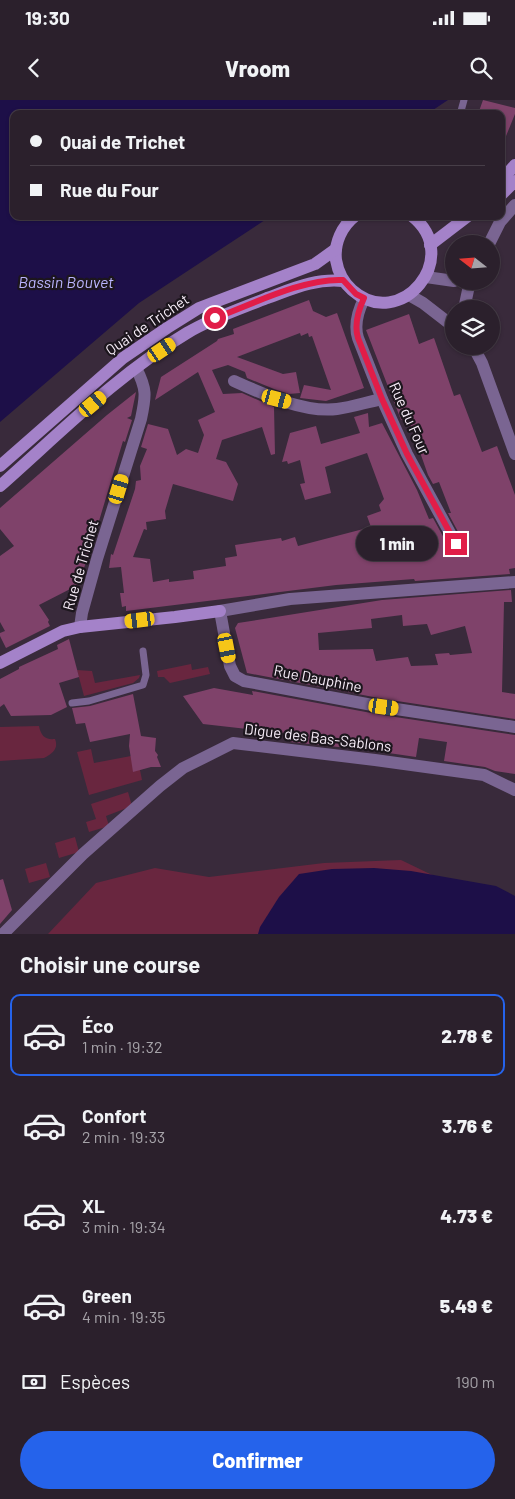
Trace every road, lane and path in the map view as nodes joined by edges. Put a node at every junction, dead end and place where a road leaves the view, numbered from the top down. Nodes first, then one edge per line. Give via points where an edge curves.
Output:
1 (515, 165) edge
2 (505, 176) edge
3 (515, 181) edge
4 (505, 191) edge
5 (515, 205) edge
6 (505, 216) edge
7 (351, 220) edge
8 (418, 220) edge
9 (463, 220) edge
10 (502, 220) edge
11 (494, 235) edge
12 (430, 245) junction
13 (336, 248) junction
14 (426, 277) junction
15 (343, 280) junction
16 (445, 280) edge
17 (409, 295) junction
18 (364, 298) junction
19 (445, 320) edge
20 (477, 355) edge
21 (136, 368) junction
22 (234, 381) dead end
23 (382, 399) junction
24 (515, 454) edge
25 (0, 466) edge
26 (0, 486) edge
27 (456, 544) dead end
28 (515, 582) edge
29 (220, 611) junction
30 (80, 627) junction
31 (143, 651) dead end
32 (0, 663) edge
33 (72, 703) dead end
34 (515, 727) edge
35 (515, 790) edge
36 (3, 934) edge

1 - 2 main road
3 - 4 main road
5 - 6 street
7 - 13 main road via 341,232
8 - 12 main road
9 - 12 main road
10 - 11 street
12 - 14 main road via 431,261
13 - 15 main road
13 - 25 main road, Quai de Trichet via 315,264 199,308 167,328 123,358
14 - 16 street
14 - 17 main road
15 - 18 main road
15 - 21 main road, Quai de Trichet via 309,282 215,318
17 - 18 main road via 382,303
17 - 19 street
18 - 23 street, Rue du Four via 356,331
20 - 24 street
21 - 26 main road, Quai de Trichet
21 - 30 street, Rue de Trichet via 143,382 142,412 97,559
22 - 23 street via 277,399 326,409
23 - 27 street, Rue du Four via 407,454
28 - 29 street via 290,599
29 - 30 main road
29 - 34 street, Rue Dauphine via 230,666 235,676 244,681
30 - 32 main road via 62,631
31 - 33 lane via 146,675 143,685
35 - 36 street, Digue des Bas-Sablons via 484,775 233,743 183,768 160,786 83,854

